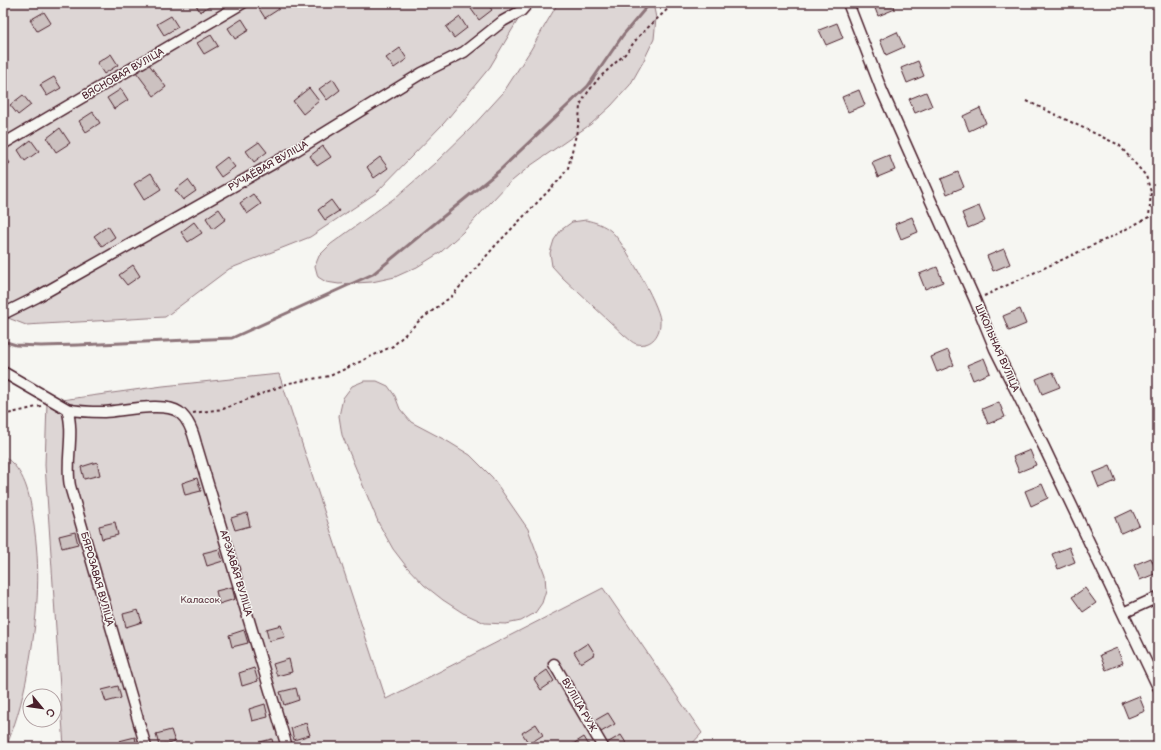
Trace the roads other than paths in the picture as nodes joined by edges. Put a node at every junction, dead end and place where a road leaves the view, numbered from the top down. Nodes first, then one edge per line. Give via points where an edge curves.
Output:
1 (243, 3) edge
2 (848, 3) edge
3 (527, 4) edge
4 (3, 144) edge
5 (3, 314) edge
6 (3, 372) edge
7 (67, 409) junction
8 (1158, 597) edge
9 (1123, 613) junction
10 (554, 664) dead end
11 (1158, 688) edge
12 (146, 747) edge
13 (287, 747) edge
14 (603, 747) edge

1 - 4 street, ВЯСНОВАЯ ВУЛІЦА
2 - 9 street, ШКОЛЬНАЯ ВУЛІЦА via 882,91 995,349
3 - 5 street, РУЧАЁВАЯ ВУЛІЦА via 464,52 422,73 292,153
6 - 7 street
7 - 12 street, БЯРОЗАВАЯ ВУЛІЦА via 70,423 68,477
7 - 13 street, АРЭХАВАЯ ВУЛІЦА via 103,412 148,407 172,408 182,414 190,425
8 - 9 street
9 - 11 street, ШКОЛЬНАЯ ВУЛІЦА
10 - 14 street, ВУЛІЦА РУЖ

